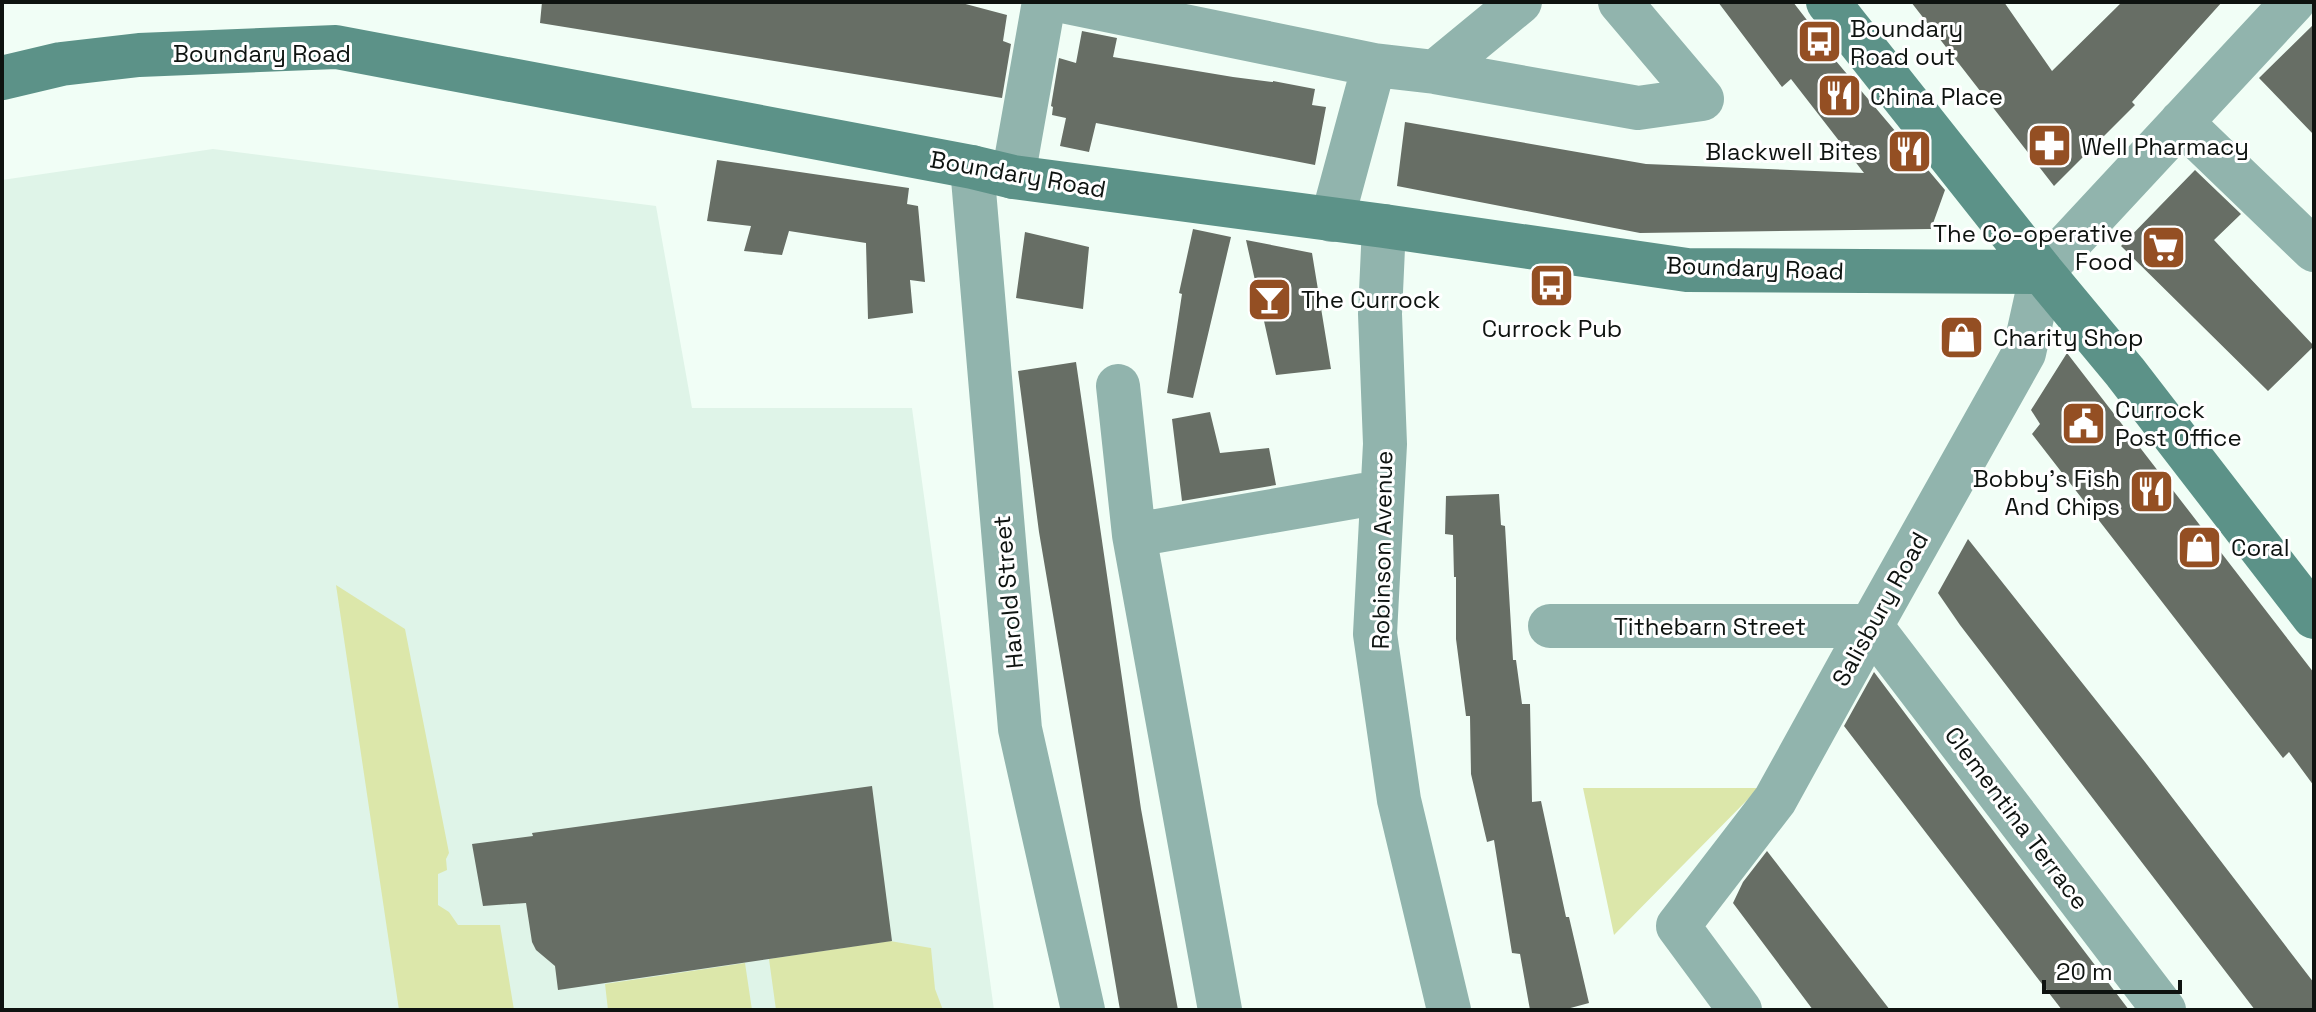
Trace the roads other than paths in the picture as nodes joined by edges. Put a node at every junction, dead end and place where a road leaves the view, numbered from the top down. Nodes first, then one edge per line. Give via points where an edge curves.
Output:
1 (1044, 2) edge
2 (1067, 2) edge
3 (1520, 2) edge
4 (1620, 2) edge
5 (1828, 2) edge
6 (2293, 2) edge
7 (1374, 65) junction
8 (1435, 72) junction
9 (2, 78) edge
10 (2181, 122) junction
11 (993, 172) junction
12 (1332, 220) junction
13 (1384, 226) junction
14 (2314, 250) edge
15 (2042, 272) junction
16 (1118, 386) dead end
17 (1381, 492) junction
18 (1134, 535) junction
19 (2314, 617) edge
20 (1550, 626) dead end
21 (1871, 626) junction
22 (1083, 1010) edge
23 (1220, 1010) edge
24 (1449, 1010) edge
25 (1740, 1010) edge
26 (2164, 1010) edge

1 - 11 street, Harold Street
2 - 7 street
3 - 8 street
4 - 8 street via 1702,99 1638,108
5 - 15 street
6 - 10 street
7 - 8 street
7 - 12 street
9 - 11 street, Boundary Road via 61,64 139,55 336,47
10 - 14 street
10 - 15 street
11 - 12 street, Boundary Road
11 - 22 street, Harold Street via 1020,729
12 - 13 street, Boundary Road
13 - 15 street, Boundary Road via 1687,270
13 - 17 street, Robinson Avenue
15 - 19 street
15 - 21 street, Salisbury Road via 2024,353
16 - 18 street
17 - 18 street
17 - 24 street, Robinson Avenue via 1375,634 1399,800
18 - 23 street
20 - 21 street, Tithebarn Street
21 - 25 street, Salisbury Road via 1775,800 1678,926
21 - 26 street, Clementina Terrace

